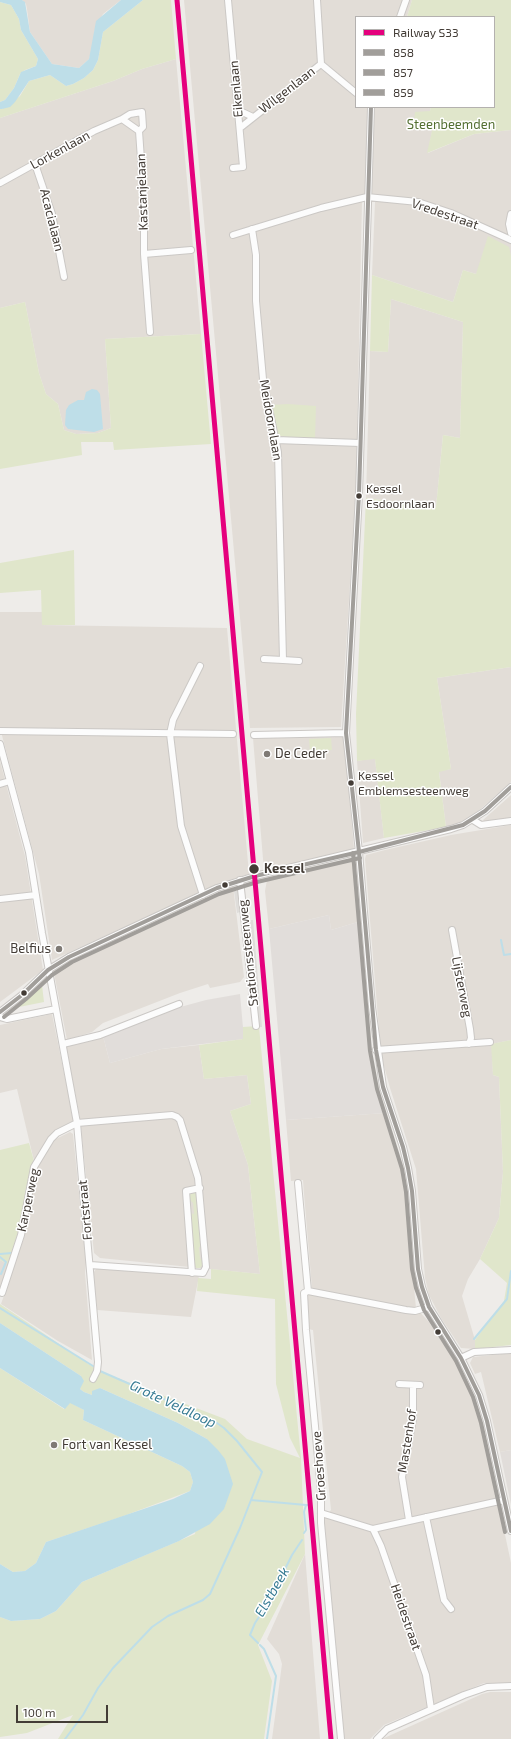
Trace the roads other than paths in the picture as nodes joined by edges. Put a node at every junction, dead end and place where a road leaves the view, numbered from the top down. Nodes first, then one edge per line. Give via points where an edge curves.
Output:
1 (228, 0) edge
2 (317, 0) edge
3 (406, 0) edge
4 (400, 16) edge
5 (321, 64) junction
6 (355, 92) edge
7 (371, 108) edge
8 (238, 110) junction
9 (253, 117) junction
10 (122, 119) junction
11 (240, 128) junction
12 (139, 130) junction
13 (35, 164) junction
14 (233, 168) dead end
15 (0, 183) edge
16 (368, 197) junction
17 (511, 214) edge
18 (252, 229) junction
19 (511, 232) edge
20 (498, 234) junction
21 (234, 235) dead end
22 (511, 240) edge
23 (191, 250) dead end
24 (144, 254) junction
25 (64, 277) dead end
26 (150, 332) dead end
27 (276, 440) junction
28 (360, 443) junction
29 (264, 659) dead end
30 (283, 660) junction
31 (299, 661) dead end
32 (200, 666) dead end
33 (0, 731) edge
34 (346, 733) junction
35 (170, 734) junction
36 (234, 734) dead end
37 (254, 735) dead end
38 (0, 744) edge
39 (10, 781) junction
40 (0, 784) edge
41 (511, 787) edge
42 (473, 820) junction
43 (511, 821) edge
44 (359, 852) junction
45 (240, 880) junction
46 (36, 894) junction
47 (203, 895) junction
48 (0, 899) edge
49 (452, 930) dead end
50 (48, 970) junction
51 (179, 1004) dead end
52 (56, 1009) junction
53 (0, 1012) edge
54 (0, 1017) edge
55 (256, 1026) dead end
56 (490, 1042) dead end
57 (63, 1044) junction
58 (469, 1044) junction
59 (376, 1050) junction
60 (77, 1123) junction
61 (298, 1183) dead end
62 (200, 1188) junction
63 (90, 1265) junction
64 (192, 1273) junction
65 (308, 1291) junction
66 (2, 1293) dead end
67 (429, 1307) junction
68 (511, 1350) edge
69 (461, 1358) junction
70 (93, 1378) dead end
71 (399, 1384) dead end
72 (413, 1385) junction
73 (420, 1385) dead end
74 (504, 1500) junction
75 (322, 1513) junction
76 (426, 1517) junction
77 (409, 1520) junction
78 (373, 1529) junction
79 (511, 1531) edge
80 (451, 1609) dead end
81 (511, 1686) edge
82 (431, 1709) junction
83 (341, 1739) edge
84 (377, 1739) edge

1 - 8 street, Eikenlaan
2 - 5 street
3 - 4 street
5 - 6 street
5 - 9 street, Wilgenlaan
7 - 16 street
8 - 9 street, Wilgenlaan
8 - 11 street, Eikenlaan
9 - 11 street, Wilgenlaan
10 - 12 street
10 - 12 street, Lorkenlaan via 130,114 142,112 143,127
10 - 13 street, Lorkenlaan via 94,131
11 - 14 street, Eikenlaan via 243,167
12 - 24 street, Kastanjelaan via 144,202
13 - 15 street, Lorkenlaan
13 - 25 street, Acacialaan via 52,214
16 - 18 street
16 - 20 street, Vredestraat via 418,202
16 - 28 street
17 - 19 street
18 - 21 street
18 - 27 street, Meidoornlaan via 256,255 256,301 262,371
19 - 20 street
20 - 22 street, Vredestraat
23 - 24 street
24 - 26 street, Kastanjelaan
27 - 28 street
27 - 30 street, Meidoornlaan via 279,469
28 - 34 street via 360,494
29 - 30 street
30 - 31 street
32 - 35 street via 173,720
33 - 35 street
34 - 37 street
34 - 44 street
35 - 36 street
35 - 47 street via 181,826
38 - 39 street, Fortstraat
39 - 40 street
39 - 46 street, Fortstraat via 28,846
41 - 42 street, Stationssteenweg
42 - 43 street via 481,825
42 - 44 street, Stationssteenweg via 451,830
44 - 45 street, Stationssteenweg
44 - 59 street
45 - 47 street, Stationssteenweg
45 - 55 street, Stationssteenweg
46 - 48 street
46 - 50 street, Fortstraat
47 - 50 street, Stationssteenweg via 69,957
49 - 58 street, Lijsterweg via 470,1029
50 - 52 street, Fortstraat
50 - 53 street, Stationssteenweg
51 - 57 street via 100,1035
52 - 54 street via 8,1019
52 - 57 street, Fortstraat
56 - 58 street
57 - 60 street, Fortstraat
58 - 59 street
59 - 67 street via 383,1087 408,1168 418,1268
60 - 62 street via 172,1115 177,1117
60 - 63 street, Fortstraat
60 - 66 street, Karperweg via 51,1139 36,1163 21,1235
61 - 65 street, Groeshoeve
62 - 64 street via 186,1191
62 - 64 street via 206,1267 203,1273
63 - 64 street
63 - 70 street, Fortstraat via 98,1362
65 - 67 street via 406,1310 415,1311
65 - 75 street, Groeshoeve via 304,1293 306,1330
67 - 69 street
68 - 69 street via 474,1352
69 - 74 street via 479,1395 487,1421
71 - 72 street
72 - 73 street
72 - 77 street, Mastenhof via 413,1419 402,1477
74 - 76 street
74 - 79 street
75 - 78 street
75 - 83 street, Groeshoeve
76 - 77 street
76 - 80 street via 444,1600
77 - 78 street
78 - 82 street, Heidestraat via 426,1675
81 - 82 street via 487,1687
82 - 84 street via 387,1729

